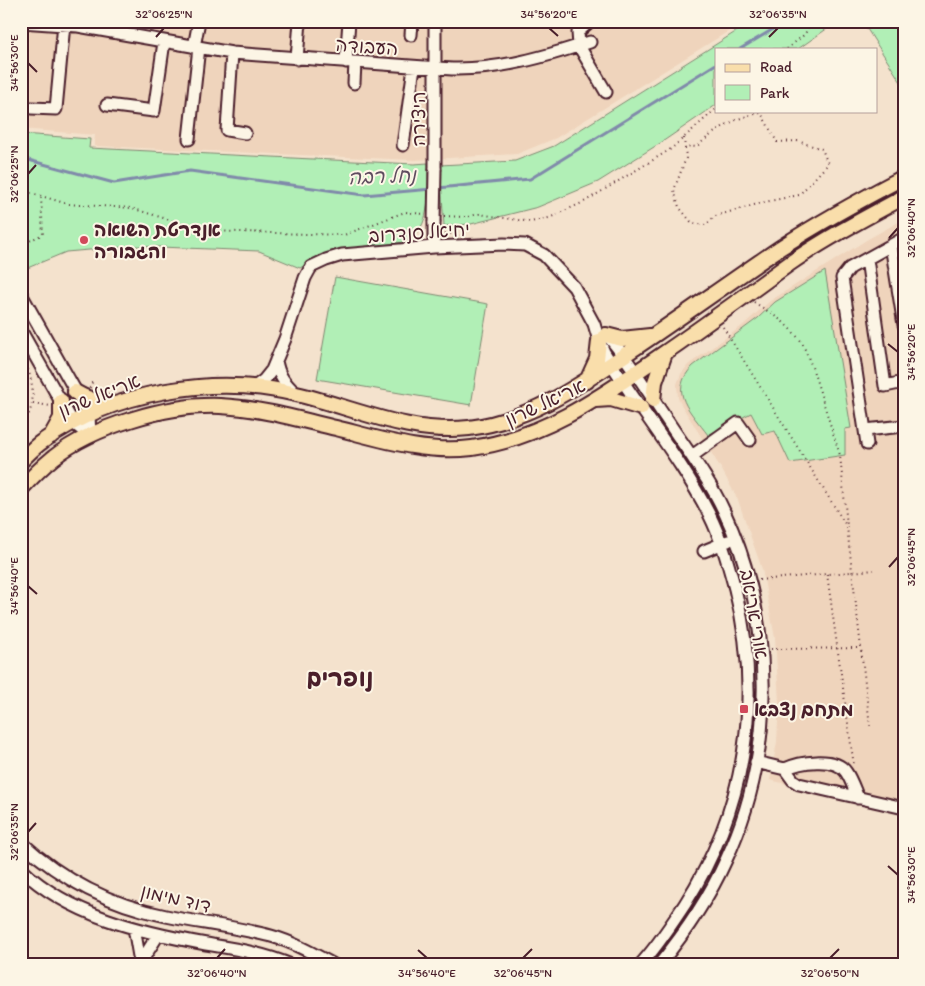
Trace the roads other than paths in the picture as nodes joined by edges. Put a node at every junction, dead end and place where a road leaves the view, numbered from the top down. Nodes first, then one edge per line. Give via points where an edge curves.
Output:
1 (199, 21) edge
2 (300, 21) edge
3 (349, 21) edge
4 (412, 21) edge
5 (435, 21) edge
6 (587, 21) edge
7 (21, 22) edge
8 (26, 22) edge
9 (64, 24) junction
10 (411, 35) dead end
11 (164, 42) junction
12 (585, 44) junction
13 (196, 47) junction
14 (232, 53) junction
15 (297, 59) junction
16 (351, 63) junction
17 (414, 67) junction
18 (436, 68) junction
19 (354, 83) dead end
20 (606, 92) dead end
21 (107, 105) dead end
22 (31, 108) dead end
23 (245, 133) dead end
24 (189, 139) dead end
25 (403, 144) dead end
26 (904, 177) edge
27 (904, 197) edge
28 (904, 238) edge
29 (891, 245) junction
30 (434, 247) junction
31 (867, 259) junction
32 (21, 294) edge
33 (904, 325) edge
34 (21, 331) edge
35 (655, 335) junction
36 (603, 338) junction
37 (666, 352) junction
38 (624, 356) junction
39 (276, 360) junction
40 (611, 365) junction
41 (635, 373) junction
42 (586, 382) junction
43 (623, 382) junction
44 (904, 382) edge
45 (256, 386) junction
46 (76, 392) junction
47 (296, 394) junction
48 (595, 400) junction
49 (653, 400) junction
50 (57, 404) junction
51 (118, 404) junction
52 (640, 408) junction
53 (89, 415) junction
54 (73, 423) junction
55 (904, 426) edge
56 (866, 430) junction
57 (90, 436) junction
58 (50, 437) junction
59 (750, 440) dead end
60 (867, 444) dead end
61 (692, 456) junction
62 (21, 461) edge
63 (21, 489) edge
64 (735, 538) junction
65 (722, 543) junction
66 (704, 551) dead end
67 (756, 762) junction
68 (785, 769) junction
69 (858, 798) junction
70 (904, 808) edge
71 (21, 842) edge
72 (21, 869) edge
73 (134, 928) junction
74 (158, 935) junction
75 (140, 963) edge
76 (291, 965) edge
77 (334, 965) edge
78 (640, 965) edge
79 (659, 965) edge

1 - 13 street
2 - 15 street
3 - 16 street
4 - 10 street
5 - 18 street, היצירה
6 - 12 street via 578,32
7 - 8 street, העבודה
8 - 9 street, העבודה
9 - 11 street, העבודה
9 - 22 street via 56,109
11 - 13 street, העבודה
11 - 21 street via 154,111
12 - 18 street, העבודה via 495,67 471,70
12 - 20 street
13 - 14 street, העבודה
13 - 24 street
14 - 15 street, העבודה
14 - 23 street via 227,130
15 - 16 street, העבודה
16 - 17 street, העבודה
16 - 19 street
17 - 18 street, העבודה
17 - 25 street
18 - 30 street, היצירה, bridge
26 - 35 main road, אריאל שרון via 804,232
27 - 37 main road, אריאל שרון via 791,263
28 - 29 street
29 - 31 street
29 - 33 street
30 - 36 street, יחיאל סנדרוב via 525,245 544,255 574,287
30 - 39 street, יחיאל סנדרוב via 342,255 311,267
31 - 44 street via 885,386
31 - 56 street via 850,268 842,278
32 - 46 street
34 - 50 street
35 - 36 main road via 634,339
35 - 38 main road, אריאל שרון
36 - 38 street, יחיאל סנדרוב
36 - 40 street, יחיאל סנדרוב
36 - 42 main road via 598,359
37 - 41 main road, אריאל שרון
37 - 49 main road via 654,382
38 - 40 main road, אריאל שרון
38 - 41 street, יחיאל סנדרוב
39 - 45 street, יחיאל סנדרוב via 272,370
39 - 47 street via 277,371 284,383
40 - 42 main road, אריאל שרון
40 - 43 street, אורי אריאב
41 - 43 main road, אריאל שרון
41 - 49 street, אורי אריאב
42 - 47 main road, אריאל שרון via 527,413 461,428 419,428
43 - 48 main road, אריאל שרון
43 - 52 street, אורי אריאב
45 - 47 main road, אריאל שרון
45 - 51 main road, אריאל שרון via 175,389
46 - 51 main road via 86,399
46 - 53 street
48 - 52 main road via 617,401
48 - 57 main road, אריאל שרון via 535,432 471,448 422,448 283,415 218,406 155,413
49 - 61 street, אורי אריאב
50 - 54 street
50 - 58 main road via 60,418
51 - 53 main road, אריאל שרון
52 - 65 street, אורי אריאב via 690,480
53 - 54 main road, אריאל שרון
53 - 57 street
54 - 57 street
54 - 58 main road, אריאל שרון
55 - 56 street
56 - 60 street
57 - 63 main road, אריאל שרון via 54,458
58 - 62 main road, אריאל שרון
59 - 61 street via 738,423
61 - 64 street, אורי אריאב via 723,509
64 - 65 street
64 - 67 street, אורי אריאב via 757,615 762,650 763,697
65 - 66 street
65 - 78 street, אורי אריאב via 742,618 748,659 745,741 739,779 713,854 670,929
67 - 68 street
67 - 79 street, אורי אריאב via 742,821 726,860 682,937
68 - 69 street via 799,784
68 - 69 street via 805,762 841,766
69 - 70 street
71 - 77 street, דוד מימון via 40,860 94,893 163,916 272,936
72 - 73 street, דוד מימון via 60,898
73 - 74 street, דוד מימון
73 - 75 street
74 - 75 street
74 - 76 street, דוד מימון via 266,956

